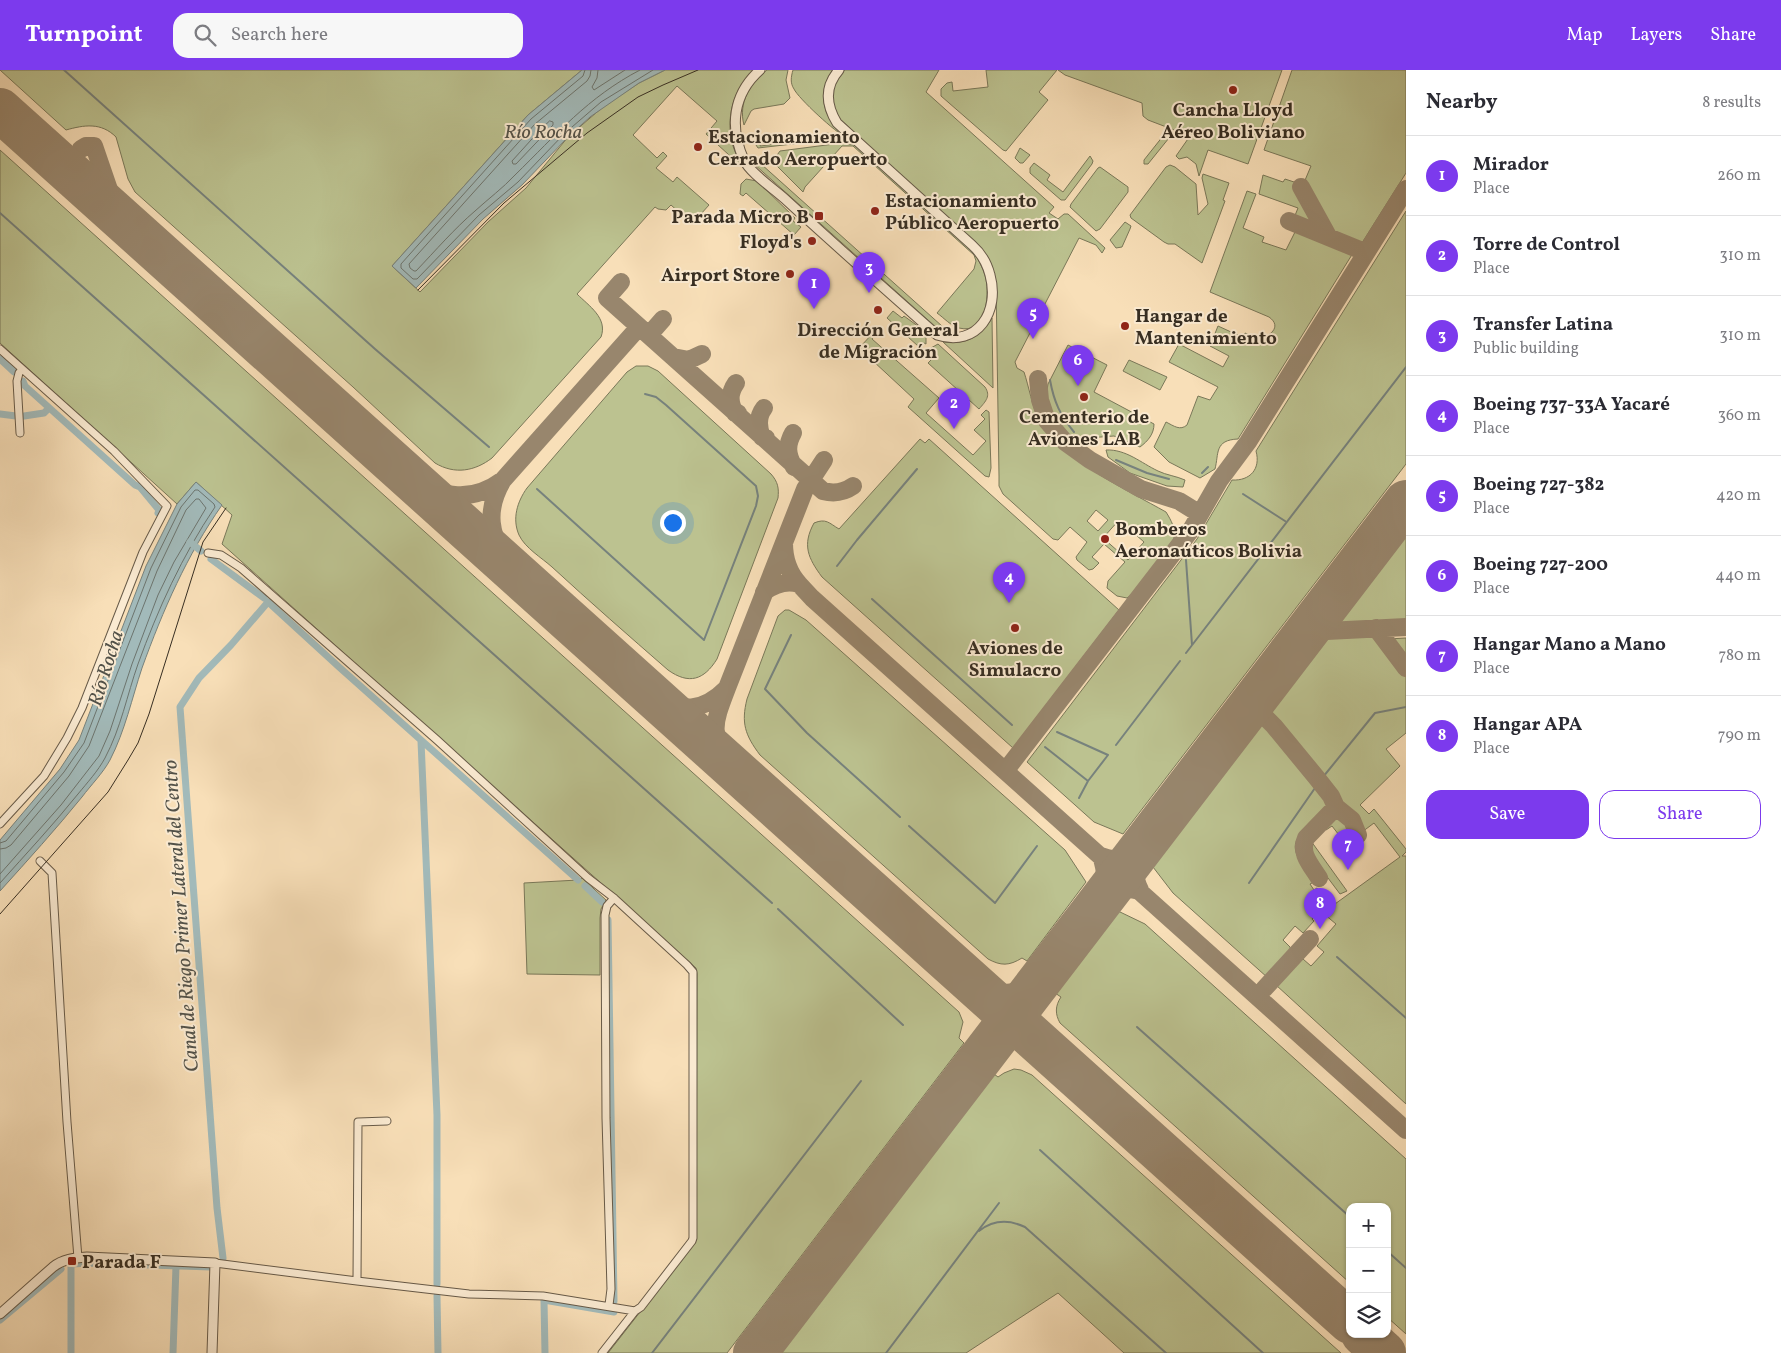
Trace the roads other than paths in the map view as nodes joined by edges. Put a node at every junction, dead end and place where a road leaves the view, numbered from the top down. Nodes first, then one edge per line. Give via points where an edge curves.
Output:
1 (760, 70) edge
2 (839, 70) edge
3 (0, 349) edge
4 (22, 369) junction
5 (20, 433) dead end
6 (208, 553) dead end
7 (0, 824) edge
8 (40, 861) dead end
9 (614, 898) junction
10 (387, 1121) dead end
11 (78, 1258) junction
12 (215, 1263) junction
13 (357, 1281) junction
14 (609, 1306) junction
15 (635, 1311) junction
16 (0, 1314) edge
17 (212, 1353) edge
18 (602, 1353) edge

1 - 2 street via 747,83 738,101 736,132 745,162 937,335 962,338 982,325 991,308 991,280 987,266 972,245 838,123 828,99 830,83
3 - 4 street
4 - 5 street via 17,380
4 - 7 street via 114,451 167,506 143,552 82,708 67,738 44,776
6 - 9 street via 221,555 241,568
8 - 11 street via 52,873
9 - 14 street via 605,915
9 - 15 street via 687,965 694,977 692,1241
10 - 13 street via 358,1122
11 - 12 street
11 - 16 street via 60,1262
12 - 13 street
12 - 17 street
13 - 14 street via 469,1294 543,1296
14 - 15 street
15 - 18 street

